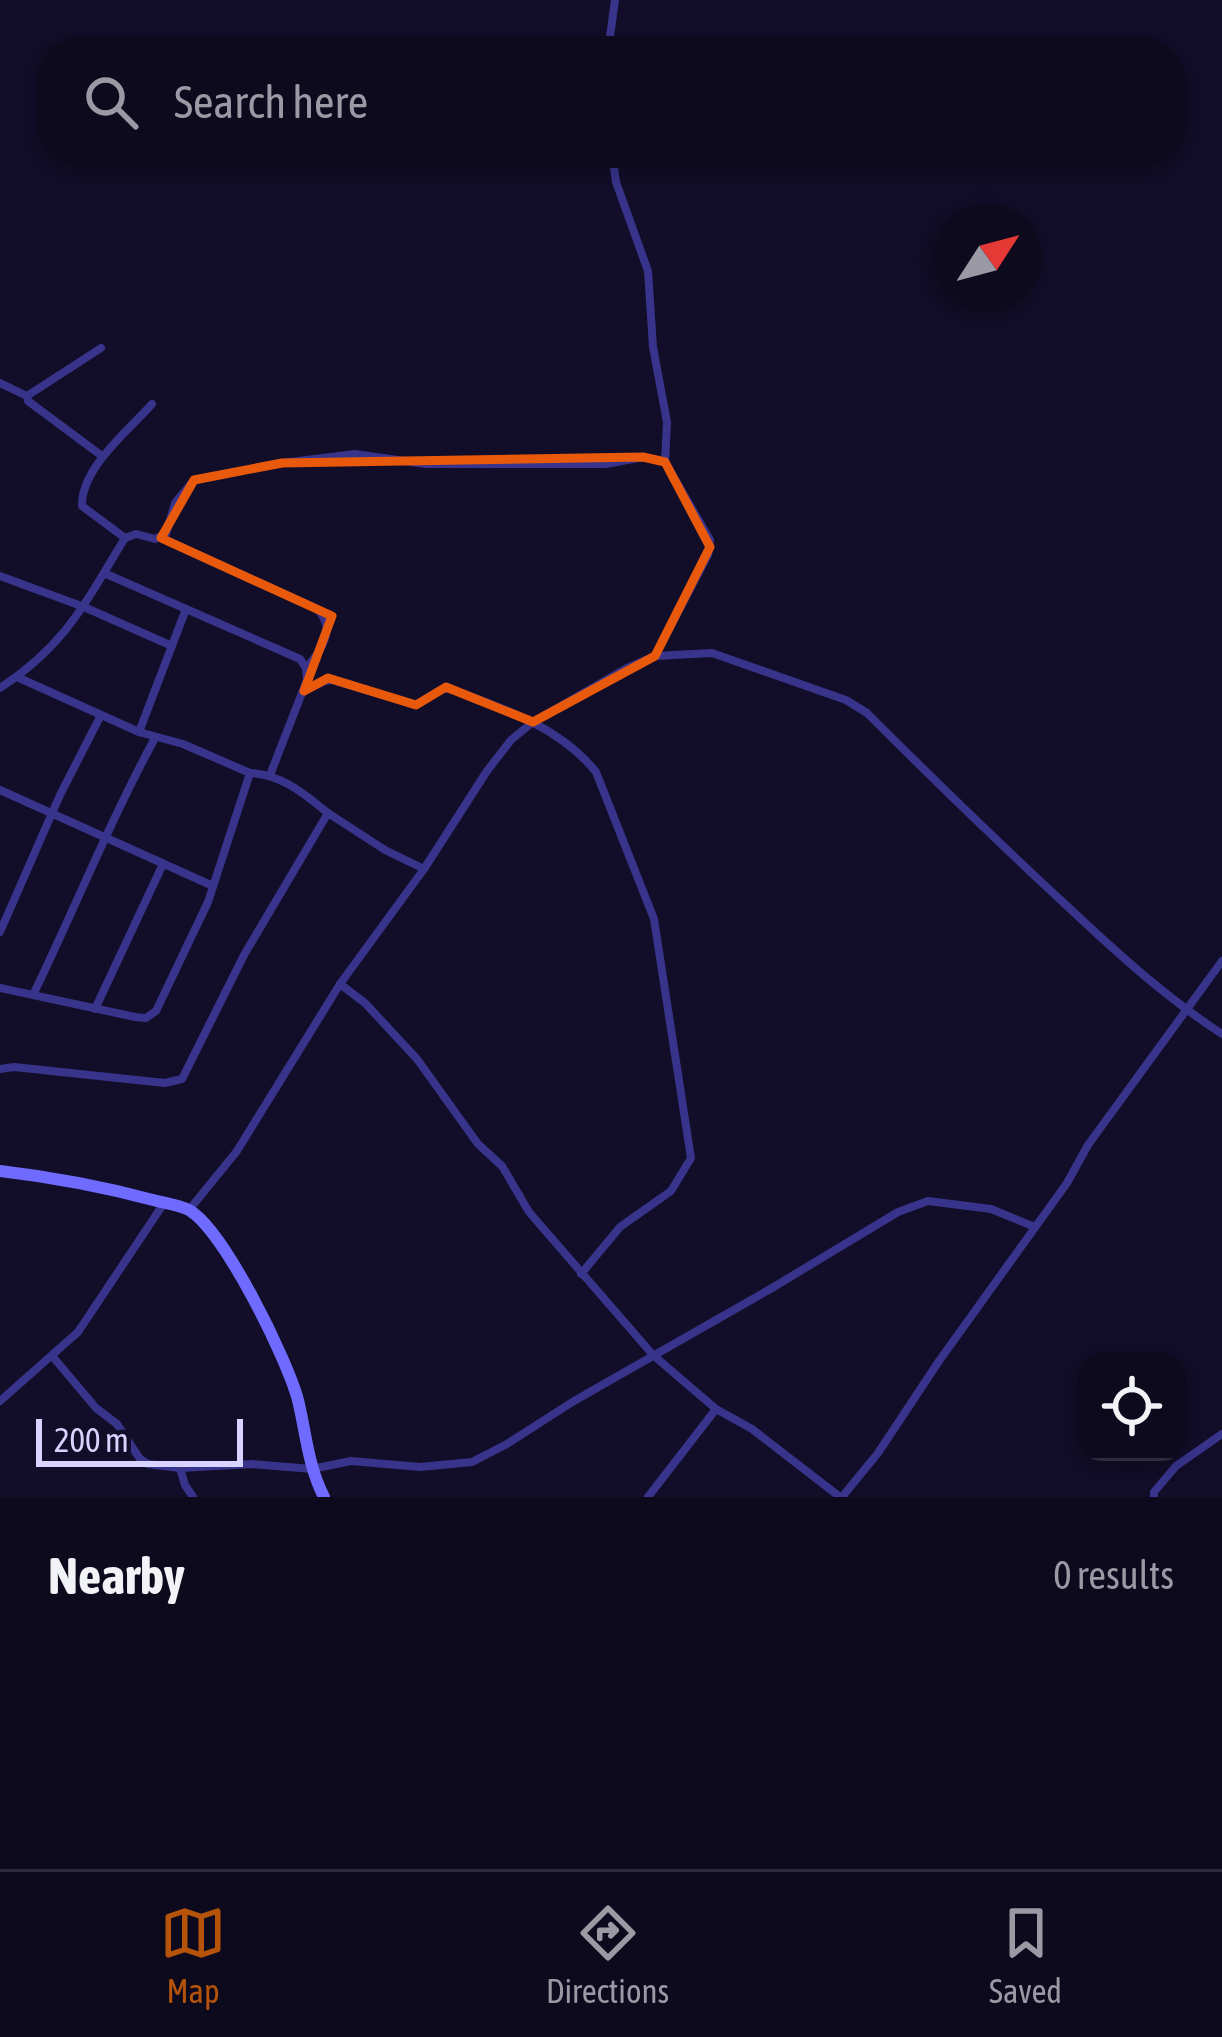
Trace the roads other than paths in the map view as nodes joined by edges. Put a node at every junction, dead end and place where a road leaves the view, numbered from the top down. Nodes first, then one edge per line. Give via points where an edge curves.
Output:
1 (615, 0) edge
2 (610, 36) edge
3 (614, 168) edge
4 (101, 348) dead end
5 (0, 382) edge
6 (27, 396) junction
7 (152, 404) dead end
8 (102, 456) junction
9 (665, 462) junction
10 (125, 538) junction
11 (161, 538) junction
12 (104, 574) junction
13 (0, 576) edge
14 (84, 607) junction
15 (186, 609) junction
16 (667, 633) junction
17 (172, 646) junction
18 (675, 655) junction
19 (655, 656) junction
20 (306, 668) junction
21 (17, 677) junction
22 (0, 688) edge
23 (304, 691) junction
24 (100, 715) junction
25 (533, 722) junction
26 (140, 732) junction
27 (154, 738) junction
28 (250, 773) junction
29 (270, 775) junction
30 (0, 790) edge
31 (52, 813) junction
32 (328, 813) junction
33 (105, 837) junction
34 (163, 863) junction
35 (424, 869) junction
36 (213, 886) junction
37 (0, 932) edge
38 (1222, 962) edge
39 (340, 984) junction
40 (0, 988) edge
41 (34, 994) junction
42 (94, 1009) junction
43 (1187, 1011) junction
44 (1222, 1034) edge
45 (0, 1069) edge
46 (0, 1171) edge
47 (164, 1203) junction
48 (189, 1210) junction
49 (1035, 1227) junction
50 (580, 1274) junction
51 (653, 1355) junction
52 (52, 1358) junction
53 (0, 1401) edge
54 (716, 1409) junction
55 (1222, 1434) edge
56 (180, 1468) junction
57 (312, 1469) junction
58 (193, 1497) edge
59 (324, 1497) edge
60 (648, 1497) edge
61 (841, 1497) edge
62 (1154, 1497) edge

1 - 2 street
3 - 9 street via 649,271
4 - 6 street
5 - 6 street
6 - 8 street
7 - 8 street
8 - 10 street via 82,506
9 - 11 street via 426,464 355,454 282,463 194,480
9 - 16 street via 710,540
10 - 11 street
10 - 12 street
11 - 20 street via 326,617 328,630
12 - 14 street
12 - 15 street
13 - 14 street
14 - 17 street
14 - 21 street
15 - 17 street
15 - 20 street
16 - 18 street
16 - 19 street
17 - 26 street
18 - 19 street
18 - 43 street via 739,661 867,713
19 - 25 street
20 - 23 street
21 - 22 street
21 - 24 street
23 - 25 street via 332,680 416,705 450,689
23 - 29 street
24 - 26 street
24 - 31 street
25 - 35 street via 487,771
25 - 50 street via 596,772 654,919 691,1158 671,1191 620,1227
26 - 27 street
27 - 28 street
27 - 33 street
28 - 29 street
28 - 36 street
29 - 32 street
30 - 31 street
31 - 33 street
31 - 37 street
32 - 35 street
32 - 45 street via 178,1082
33 - 34 street
33 - 41 street
34 - 36 street
34 - 42 street
35 - 39 street
36 - 42 street via 156,1011 135,1018
38 - 43 street
39 - 48 street via 237,1151
39 - 50 street via 417,1059
40 - 41 street
41 - 42 street
43 - 44 street
43 - 49 street
46 - 47 street
47 - 48 street
47 - 52 street
48 - 57 street via 236,1269 279,1352
49 - 51 street via 991,1209 928,1201
49 - 61 street
50 - 51 street
51 - 54 street
51 - 57 street via 472,1462 351,1461
52 - 53 street
52 - 56 street via 140,1459
54 - 60 street
54 - 61 street
55 - 62 street via 1176,1466
56 - 57 street
56 - 58 street
57 - 59 street

